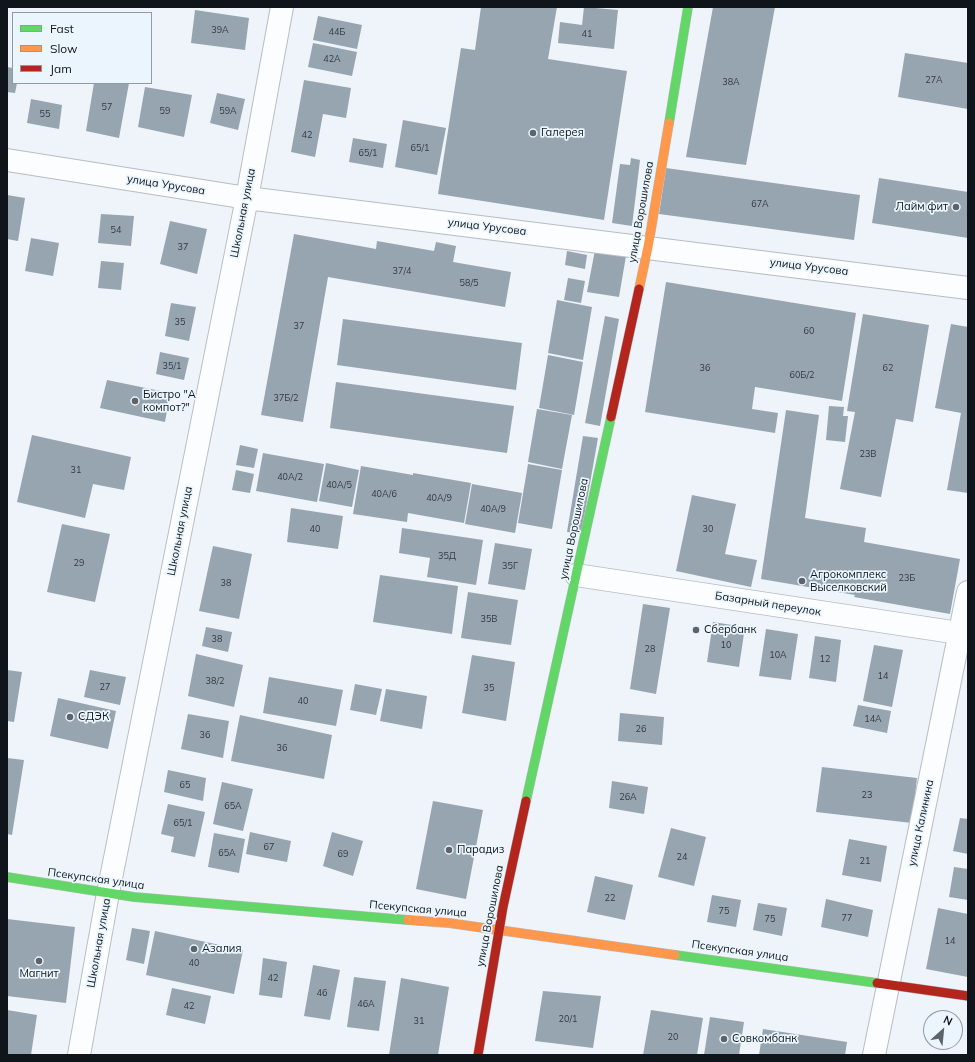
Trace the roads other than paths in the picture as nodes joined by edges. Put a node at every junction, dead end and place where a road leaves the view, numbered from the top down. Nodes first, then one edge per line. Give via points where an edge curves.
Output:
1 (282, 7) edge
2 (688, 7) edge
3 (7, 160) edge
4 (247, 198) junction
5 (648, 247) junction
6 (968, 288) edge
7 (576, 575) junction
8 (968, 592) edge
9 (960, 633) junction
10 (7, 877) edge
11 (108, 893) junction
12 (499, 930) junction
13 (888, 984) junction
14 (968, 996) edge
15 (79, 1055) edge
16 (478, 1055) edge
17 (874, 1055) edge

1 - 4 street, Школьная улица
2 - 5 street, улица Ворошилова
3 - 4 street, улица Урусова
4 - 5 street, улица Урусова
4 - 11 street, Школьная улица
5 - 6 street, улица Урусова
5 - 7 street, улица Ворошилова
7 - 9 street, Базарный переулок
7 - 12 street, улица Ворошилова
8 - 9 street, улица Калинина
9 - 13 street, улица Калинина
10 - 11 street, Псекупская улица
11 - 12 street, Псекупская улица via 449,923
11 - 15 street, Школьная улица
12 - 13 street, Псекупская улица
12 - 16 street, улица Ворошилова
13 - 14 street, Псекупская улица
13 - 17 street, улица Калинина

